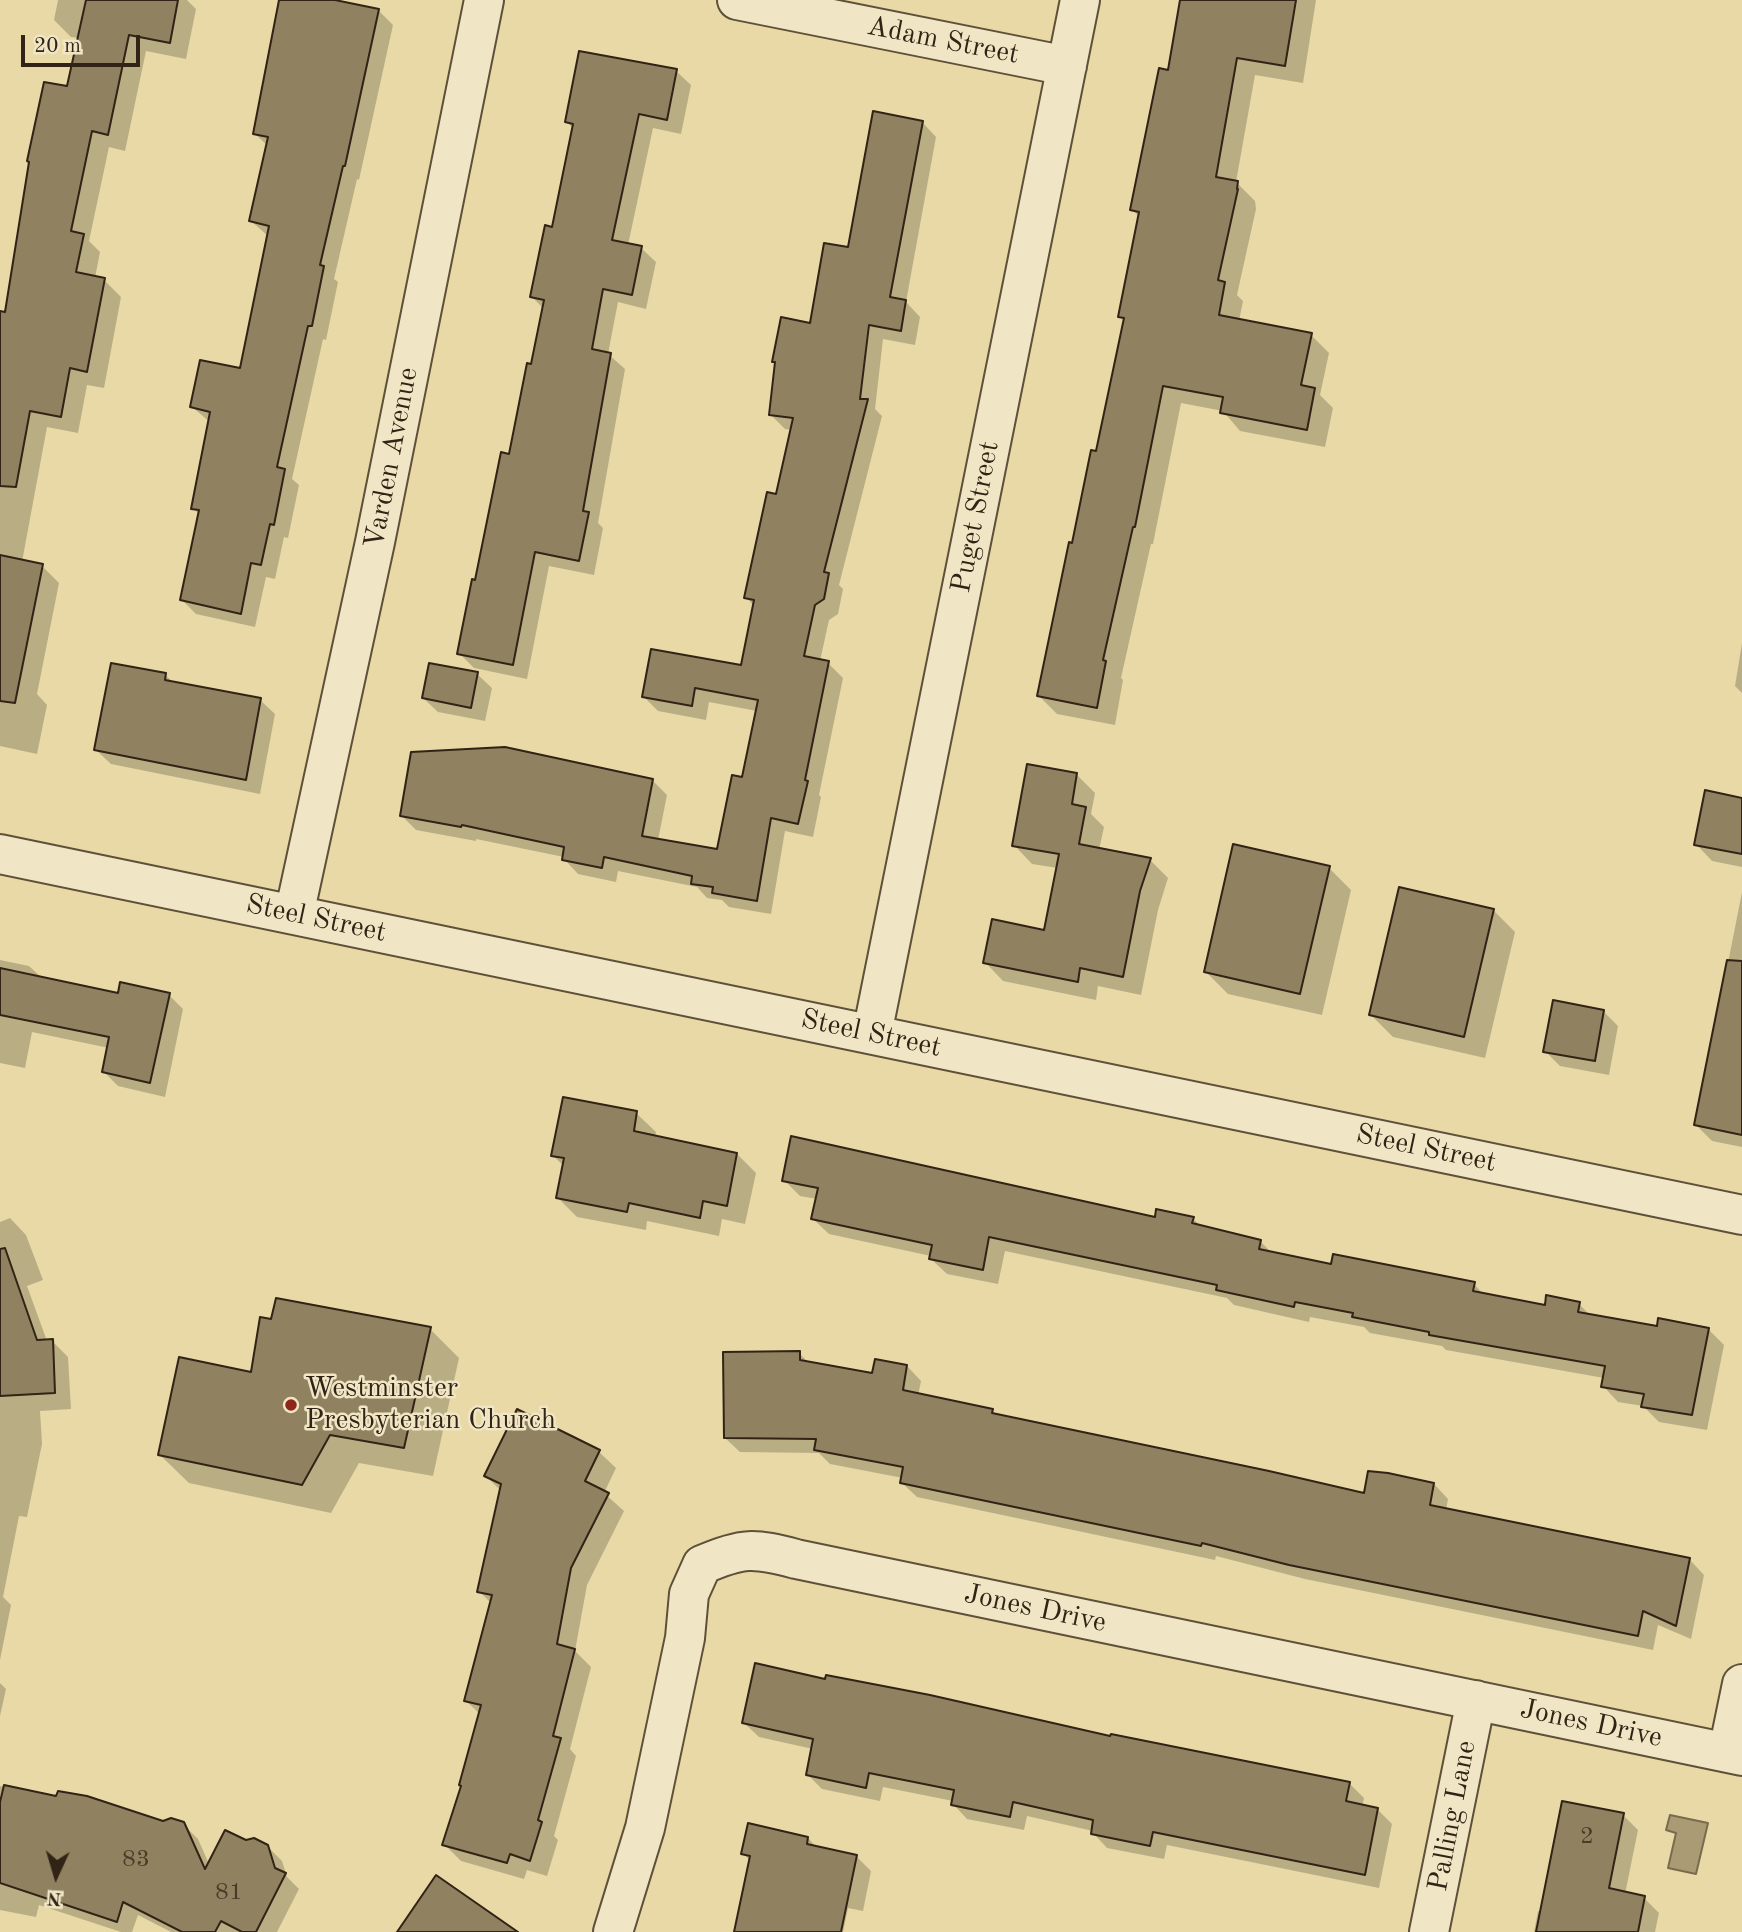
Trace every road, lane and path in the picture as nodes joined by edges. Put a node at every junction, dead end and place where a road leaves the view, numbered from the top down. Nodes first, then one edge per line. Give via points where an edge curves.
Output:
1 (484, 0) edge
2 (737, 0) edge
3 (1080, 0) edge
4 (1067, 66) junction
5 (0, 853) edge
6 (294, 915) junction
7 (872, 1034) junction
8 (1742, 1215) edge
9 (1742, 1684) edge
10 (1476, 1700) junction
11 (1735, 1754) edge
12 (613, 1932) edge
13 (1429, 1932) edge

1 - 6 street, Varden Avenue
2 - 4 street, Adam Street
3 - 4 street, Puget Street
4 - 7 street, Puget Street
5 - 6 street, Steel Street
6 - 7 street, Steel Street
7 - 8 street, Steel Street
9 - 11 street
10 - 11 street, Jones Drive
10 - 12 street, Jones Drive via 760,1550 728,1553 702,1565 688,1594 685,1638 645,1828
10 - 13 street, Palling Lane

